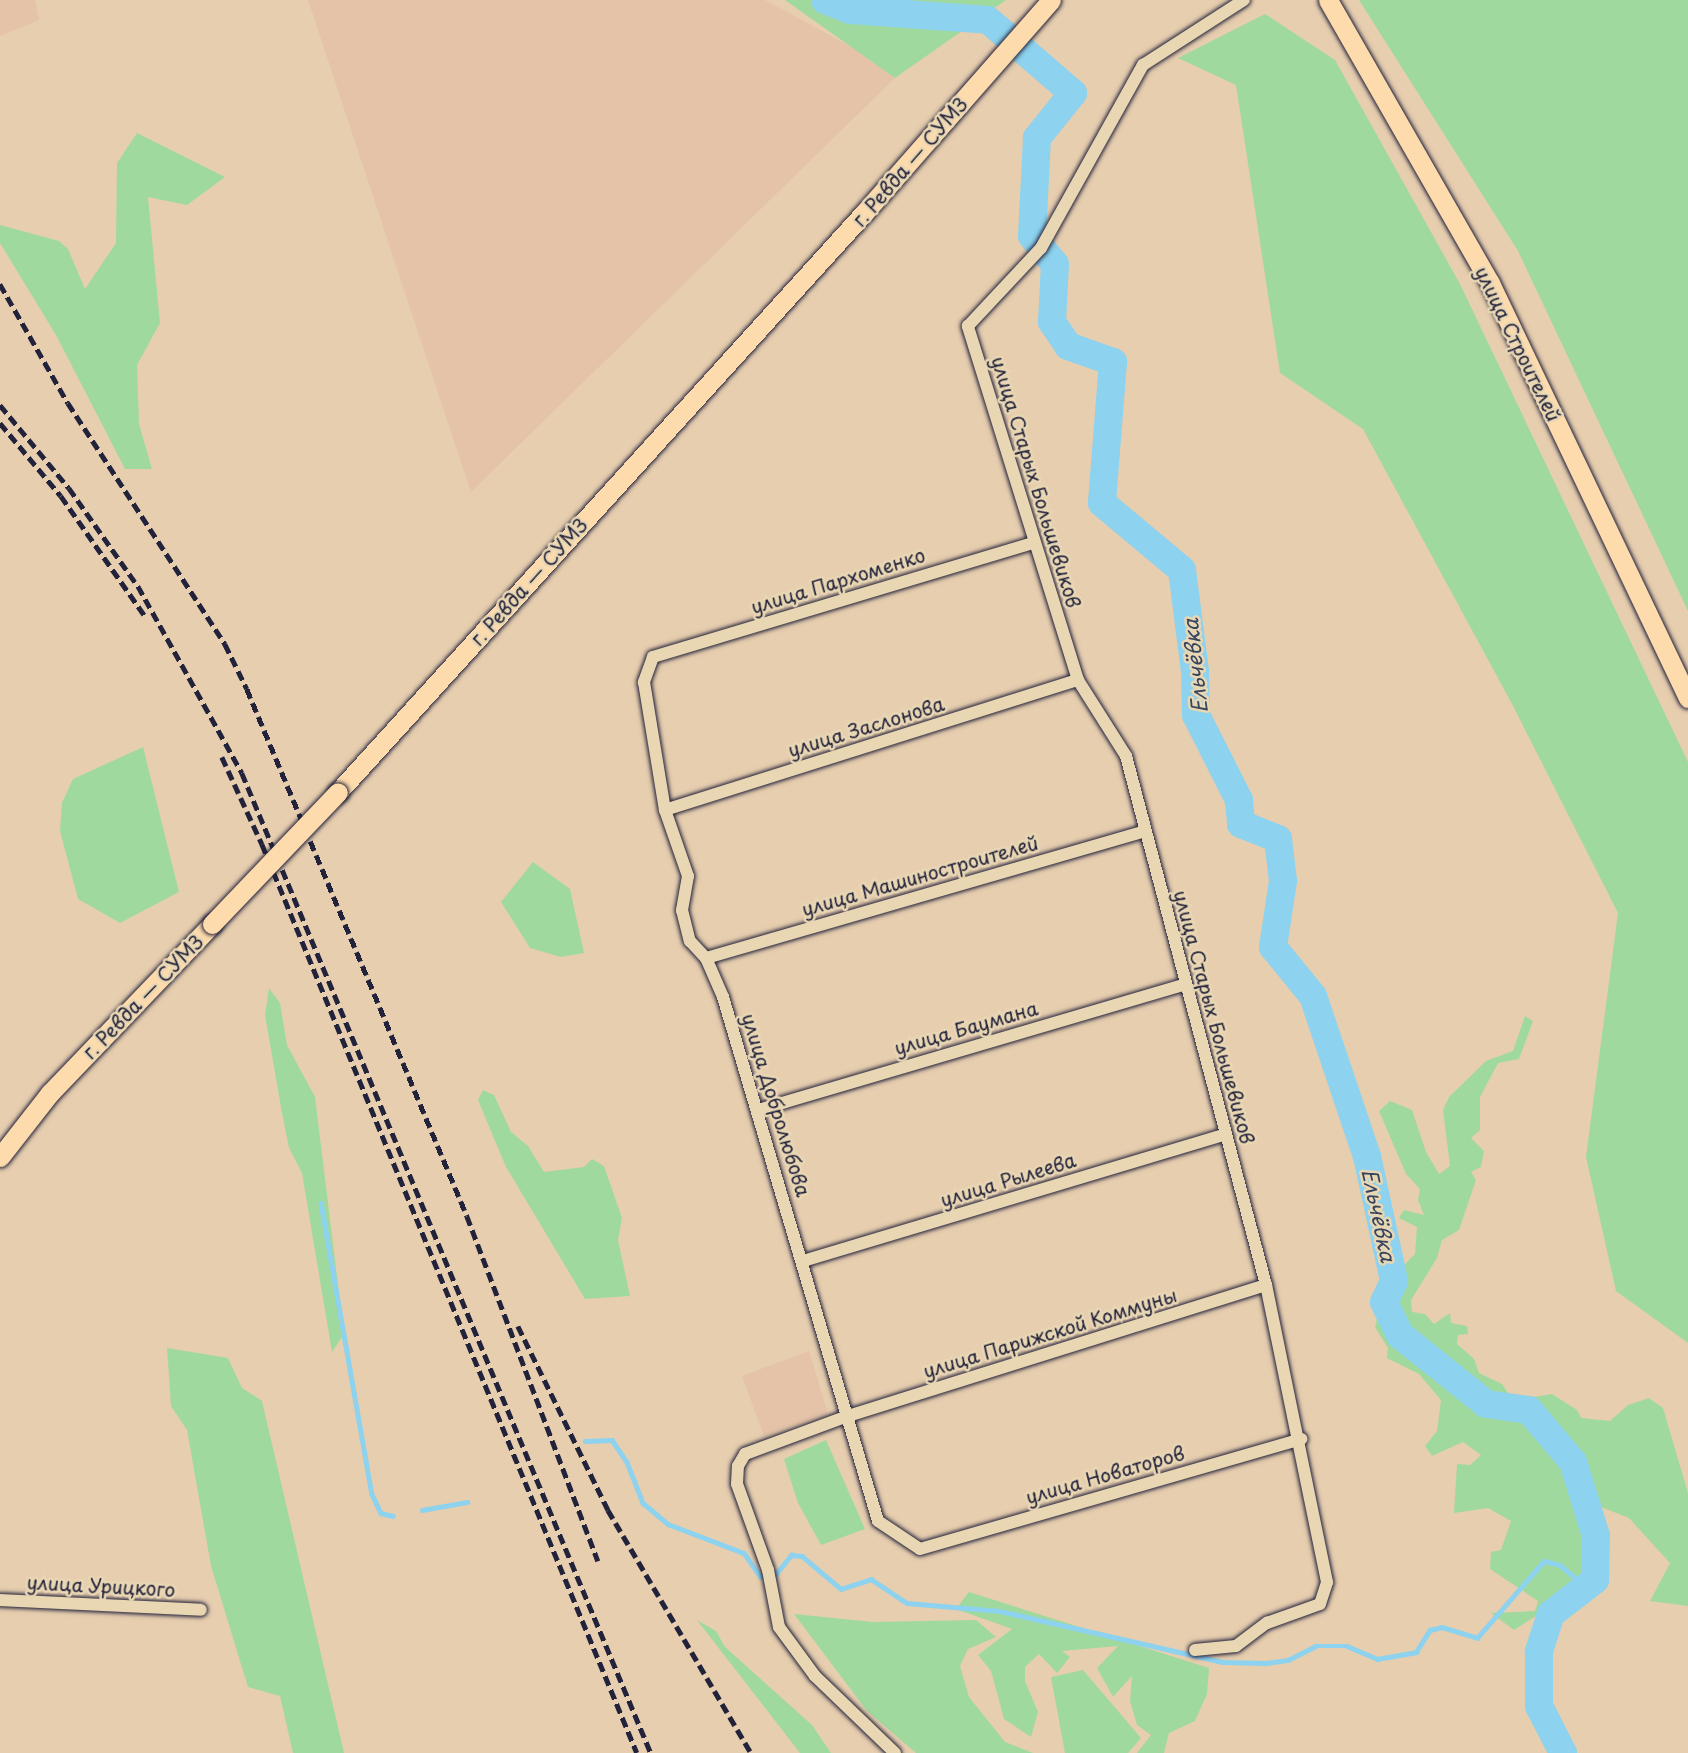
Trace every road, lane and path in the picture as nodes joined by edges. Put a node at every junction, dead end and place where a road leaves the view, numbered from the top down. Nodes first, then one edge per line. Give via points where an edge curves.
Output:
1 (1051, 0) edge
2 (1244, 0) edge
3 (1328, 0) edge
4 (1033, 543) junction
5 (653, 657) joint
6 (1078, 680) junction
7 (1688, 698) edge
8 (665, 810) junction
9 (1145, 831) junction
10 (706, 958) junction
11 (1185, 984) junction
12 (758, 1110) junction
13 (1223, 1135) junction
14 (0, 1157) edge
15 (803, 1261) junction
16 (1266, 1285) junction
17 (845, 1417) junction
18 (1301, 1439) junction
19 (920, 1549) joint
20 (0, 1600) edge
21 (201, 1610) dead end
22 (1195, 1650) dead end
23 (895, 1753) edge

1 - 14 main road, г. Ревда — СУМЗ, bridge via 855,224 338,792 50,1093
2 - 4 street, улица Старых Большевиков via 1143,65 1041,248 968,326
3 - 7 main road, улица Строителей via 1490,283
4 - 5 street, улица Пархоменко
4 - 6 street, улица Старых Большевиков
5 - 8 street, улица Добролюбова via 644,682
6 - 8 street, улица Заслонова
6 - 9 street, улица Старых Большевиков via 1126,756
8 - 10 street, улица Добролюбова via 688,876 682,910 690,941
9 - 10 street, улица Машиностроителей
9 - 11 street, улица Старых Большевиков
10 - 12 street, улица Добролюбова
11 - 12 street, улица Баумана
11 - 13 street, улица Старых Большевиков
12 - 15 street, улица Добролюбова
13 - 15 street, улица Рылеева
13 - 16 street, улица Старых Большевиков
15 - 17 street, улица Добролюбова
16 - 17 street, улица Парижской Коммуны
16 - 18 street, улица Старых Большевиков
17 - 19 street, улица Добролюбова via 878,1521
17 - 23 street, улица Парижской Коммуны via 810,1434 752,1450 738,1466 737,1483 772,1583 772,1608 779,1627 815,1676
18 - 19 street, улица Новаторов
18 - 22 street, улица Старых Большевиков via 1327,1582 1325,1597 1320,1604 1267,1623 1236,1646
20 - 21 street, улица Урицкого

